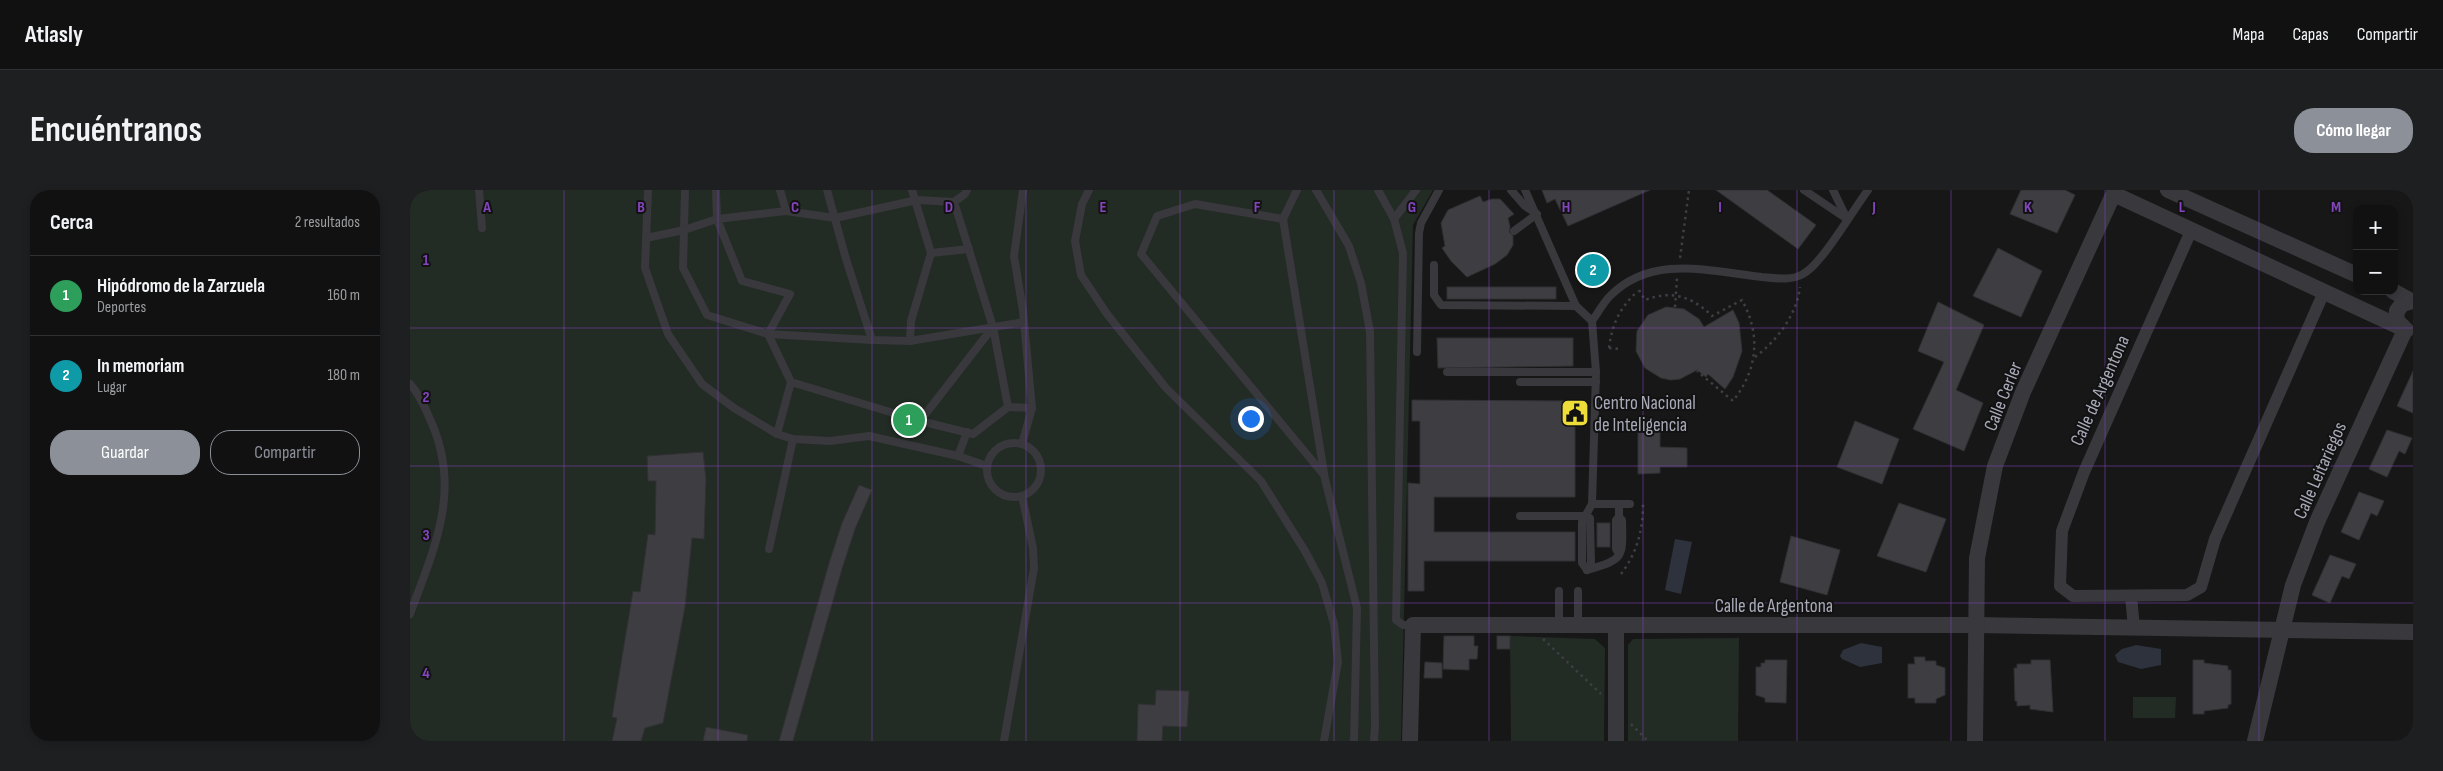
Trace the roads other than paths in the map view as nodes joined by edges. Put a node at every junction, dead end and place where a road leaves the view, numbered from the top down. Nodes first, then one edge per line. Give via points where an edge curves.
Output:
1 (479, 190) edge
2 (648, 190) edge
3 (685, 190) edge
4 (716, 190) edge
5 (780, 190) edge
6 (827, 190) edge
7 (912, 190) edge
8 (918, 190) edge
9 (966, 190) edge
10 (1023, 190) edge
11 (1089, 190) edge
12 (1297, 190) edge
13 (1316, 190) edge
14 (1378, 190) edge
15 (1416, 190) edge
16 (1439, 190) edge
17 (1510, 190) edge
18 (1525, 190) edge
19 (1804, 190) edge
20 (1834, 190) edge
21 (1868, 190) edge
22 (2168, 190) edge
23 (2118, 193) edge
24 (917, 200) junction
25 (954, 202) junction
26 (786, 211) junction
27 (1537, 214) junction
28 (717, 218) junction
29 (835, 218) junction
30 (1283, 219) junction
31 (1394, 219) junction
32 (1847, 219) junction
33 (482, 228) dead end
34 (684, 230) junction
35 (1514, 231) dead end
36 (2191, 231) junction
37 (646, 238) junction
38 (969, 249) junction
39 (931, 253) junction
40 (1434, 265) dead end
41 (2353, 273) edge
42 (2324, 292) junction
43 (2398, 294) edge
44 (2412, 301) edge
45 (1576, 306) junction
46 (1592, 321) junction
47 (1024, 322) junction
48 (993, 327) junction
49 (2408, 330) edge
50 (768, 334) junction
51 (872, 340) junction
52 (910, 341) junction
53 (1417, 352) dead end
54 (1447, 372) dead end
55 (1596, 372) junction
56 (791, 382) junction
57 (1520, 382) dead end
58 (1596, 382) junction
59 (410, 384) edge
60 (1008, 407) junction
61 (1032, 408) junction
62 (920, 421) junction
63 (967, 432) junction
64 (777, 434) junction
65 (793, 439) junction
66 (1022, 444) junction
67 (958, 456) junction
68 (987, 466) junction
69 (1324, 475) junction
70 (1022, 496) junction
71 (1592, 504) junction
72 (1619, 504) junction
73 (1630, 504) dead end
74 (1520, 516) dead end
75 (1586, 516) junction
76 (769, 549) dead end
77 (1559, 591) dead end
78 (1578, 591) dead end
79 (2131, 596) junction
80 (410, 614) edge
81 (1413, 625) junction
82 (1559, 625) junction
83 (1578, 625) junction
84 (1616, 625) junction
85 (1976, 625) junction
86 (2134, 628) junction
87 (2281, 630) junction
88 (2413, 632) edge
89 (1004, 741) edge
90 (1324, 741) edge
91 (1354, 741) edge
92 (1374, 741) edge
93 (1410, 741) edge
94 (1616, 741) edge
95 (1975, 741) edge
96 (2255, 741) edge

1 - 33 lane
2 - 37 lane
3 - 34 lane
4 - 28 lane
5 - 26 lane
6 - 29 lane
7 - 24 lane
8 - 24 lane
9 - 25 lane via 966,194
10 - 47 lane via 1014,256
11 - 90 lane via 1082,204 1075,241 1081,274 1107,314 1166,388 1261,481 1322,583 1334,624 1338,662
12 - 30 lane
13 - 92 lane via 1349,246 1361,283 1370,332
14 - 31 lane
15 - 31 lane
16 - 53 lane via 1419,233
17 - 27 lane
18 - 27 lane
19 - 32 lane
20 - 32 lane
21 - 32 lane
22 - 41 street
23 - 36 street
23 - 85 street, Calle Cerler via 2023,392 1996,466 1977,558
24 - 25 lane
24 - 29 lane
24 - 39 lane
25 - 38 lane
26 - 28 lane
26 - 29 lane
27 - 35 lane
27 - 45 lane
28 - 34 lane
28 - 50 lane via 742,281 790,294
29 - 51 lane
30 - 69 lane
30 - 69 lane via 1195,204 1157,216 1141,254
31 - 81 lane via 1403,253 1396,620 1403,625
32 - 46 lane via 1816,265 1802,276 1781,278 1663,268 1635,277 1608,298
34 - 37 lane
34 - 50 lane via 682,268 707,315
36 - 42 street
36 - 79 street, Calle de Argentona via 2084,472 2062,531 2060,586 2072,596
37 - 64 lane via 645,268 668,334 702,384
38 - 39 lane
38 - 48 lane
39 - 52 lane via 911,321
40 - 45 lane via 1434,295 1441,305
42 - 49 street
42 - 79 street, Calle de Argentona via 2216,539 2201,587 2187,595
43 - 44 street
44 - 49 street via 2402,304 2397,311 2396,320
45 - 46 lane
46 - 55 lane
47 - 48 lane
47 - 61 lane
48 - 52 lane
48 - 60 lane
48 - 62 lane
49 - 87 street, Calle Leitariegos via 2317,522 2292,585
50 - 51 lane
50 - 56 lane
51 - 52 lane
54 - 55 lane
55 - 58 lane
56 - 62 lane
56 - 64 lane
57 - 58 lane
58 - 71 lane
59 - 80 lane via 418,393 438,436 446,484 440,532
60 - 61 lane
60 - 63 lane via 974,434
61 - 66 lane
62 - 63 lane
63 - 67 lane
64 - 65 lane
65 - 67 lane via 830,441 869,436
65 - 76 lane
66 - 68 lane via 1013,443 996,450
66 - 70 lane via 1037,456 1040,475 1031,492
67 - 68 lane
68 - 70 lane via 987,475 996,491 1013,497
69 - 91 lane via 1357,608
70 - 89 lane via 1034,568
71 - 72 lane
71 - 75 lane
72 - 73 lane
72 - 75 lane via 1616,549 1620,554 1614,562 1587,570 1582,563 1582,522
74 - 75 lane
77 - 82 lane
78 - 83 lane
79 - 86 street
81 - 82 street, Calle de Argentona
81 - 93 street
82 - 83 street, Calle de Argentona
83 - 84 street, Calle de Argentona
84 - 85 street, Calle de Argentona
84 - 94 street
85 - 86 street, Calle de Argentona
85 - 95 street, Calle Cerler
86 - 87 street, Calle de Argentona
87 - 88 street, Calle de Argentona
87 - 96 street, Calle Leitariegos

